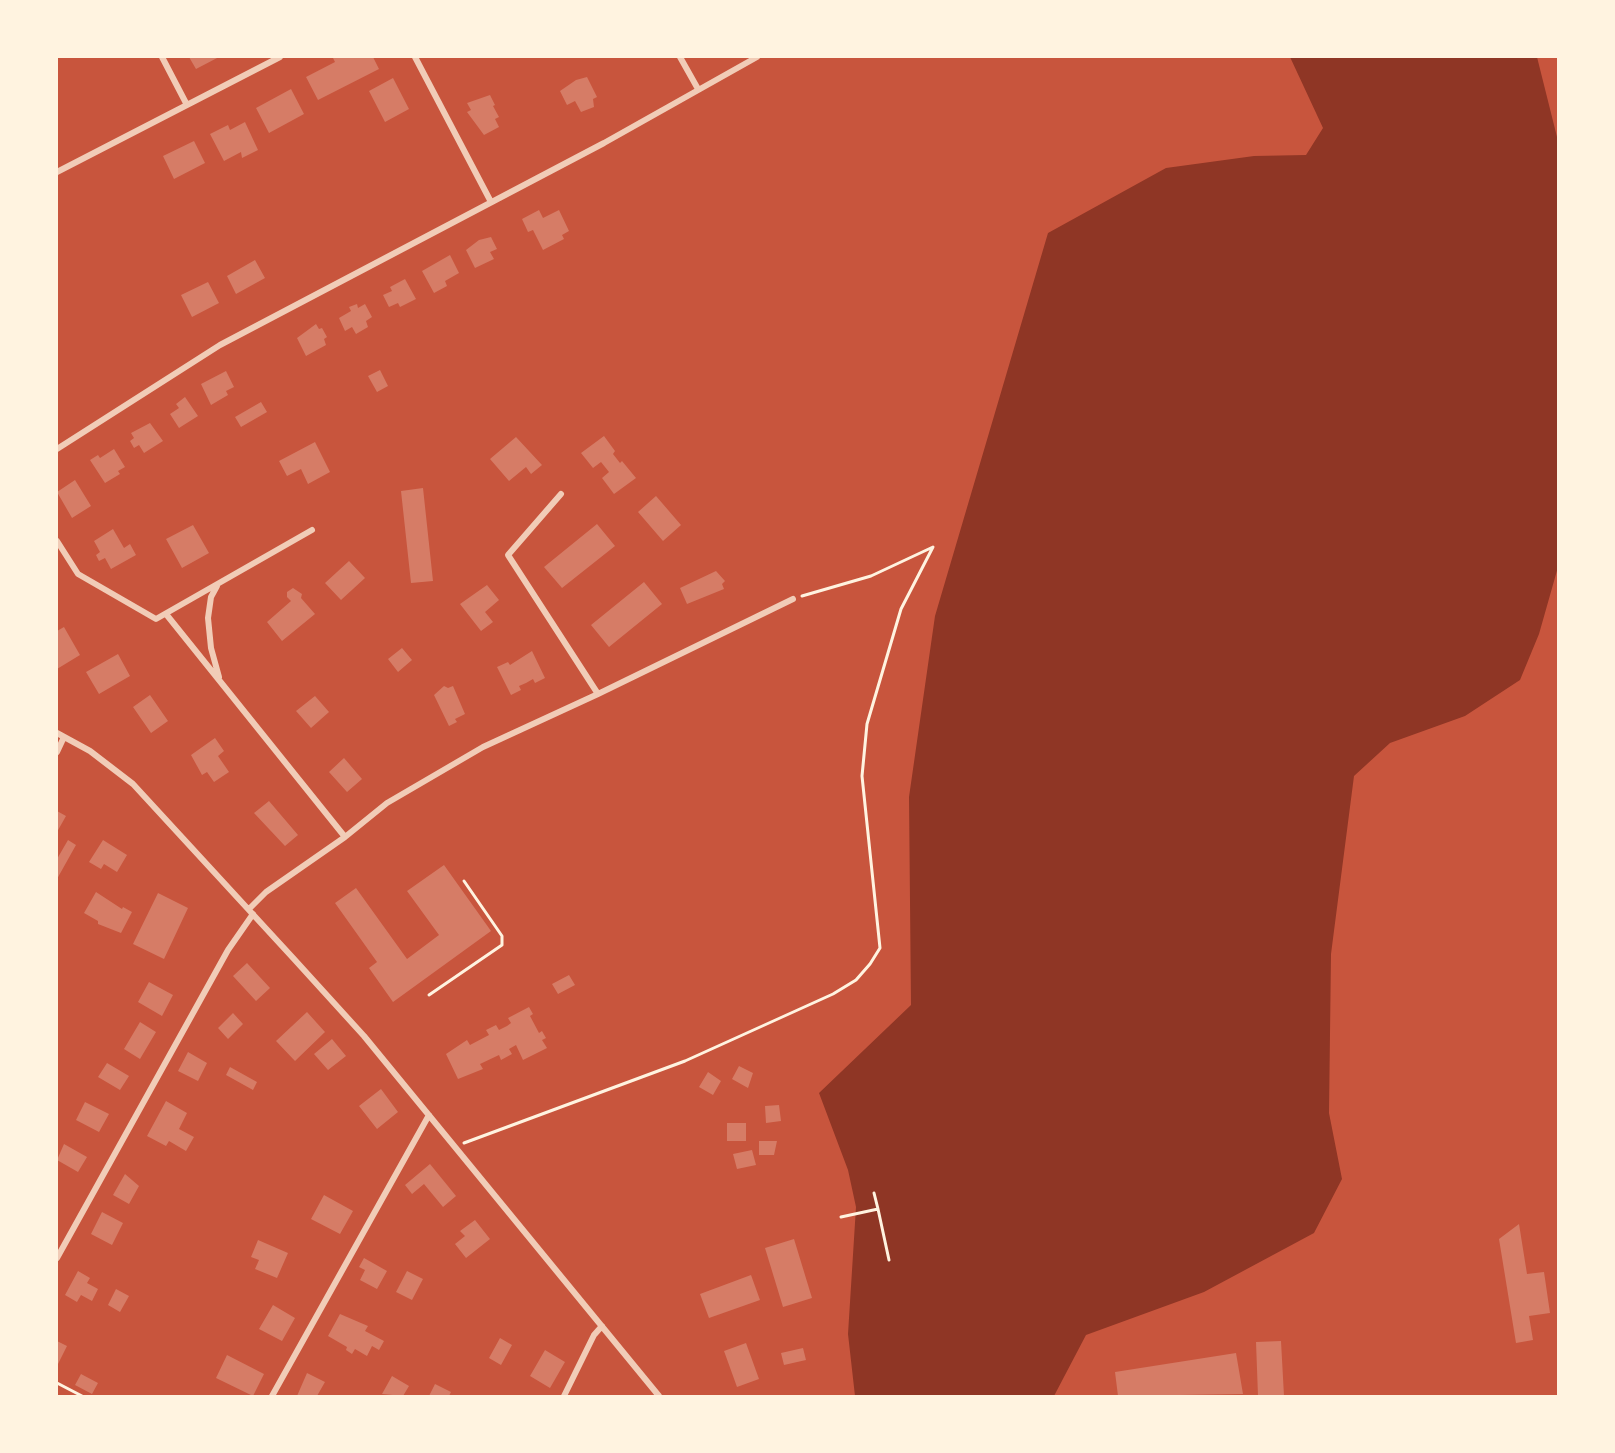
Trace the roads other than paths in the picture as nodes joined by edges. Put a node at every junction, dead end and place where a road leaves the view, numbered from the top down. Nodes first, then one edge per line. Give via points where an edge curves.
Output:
1 (162, 57) edge
2 (280, 57) edge
3 (415, 57) edge
4 (680, 57) edge
5 (757, 57) edge
6 (698, 89) junction
7 (187, 105) junction
8 (57, 172) edge
9 (491, 202) junction
10 (57, 449) edge
11 (561, 494) dead end
12 (312, 530) dead end
13 (57, 541) edge
14 (218, 584) junction
15 (793, 598) road end
16 (166, 614) junction
17 (220, 681) junction
18 (598, 694) junction
19 (57, 733) edge
20 (64, 737) junction
21 (57, 752) edge
22 (345, 837) junction
23 (251, 912) junction
24 (429, 1115) junction
25 (57, 1258) edge
26 (602, 1326) junction
27 (272, 1396) edge
28 (564, 1396) edge
29 (659, 1396) edge

1 - 7 street
2 - 7 street
3 - 9 street
4 - 6 street
5 - 6 street
6 - 9 street
7 - 8 street
9 - 10 street via 220,345
11 - 18 street via 508,555
12 - 14 street
13 - 16 street via 78,574 156,619
14 - 16 street
14 - 17 street via 211,597 208,618
15 - 18 street
16 - 17 street
17 - 22 street
18 - 22 street via 483,747 387,803
19 - 20 street
20 - 21 street
20 - 23 street via 90,751 133,784
22 - 23 street via 266,892
23 - 24 street via 364,1036
23 - 25 street
24 - 26 street
24 - 27 street
26 - 28 street
26 - 29 street

